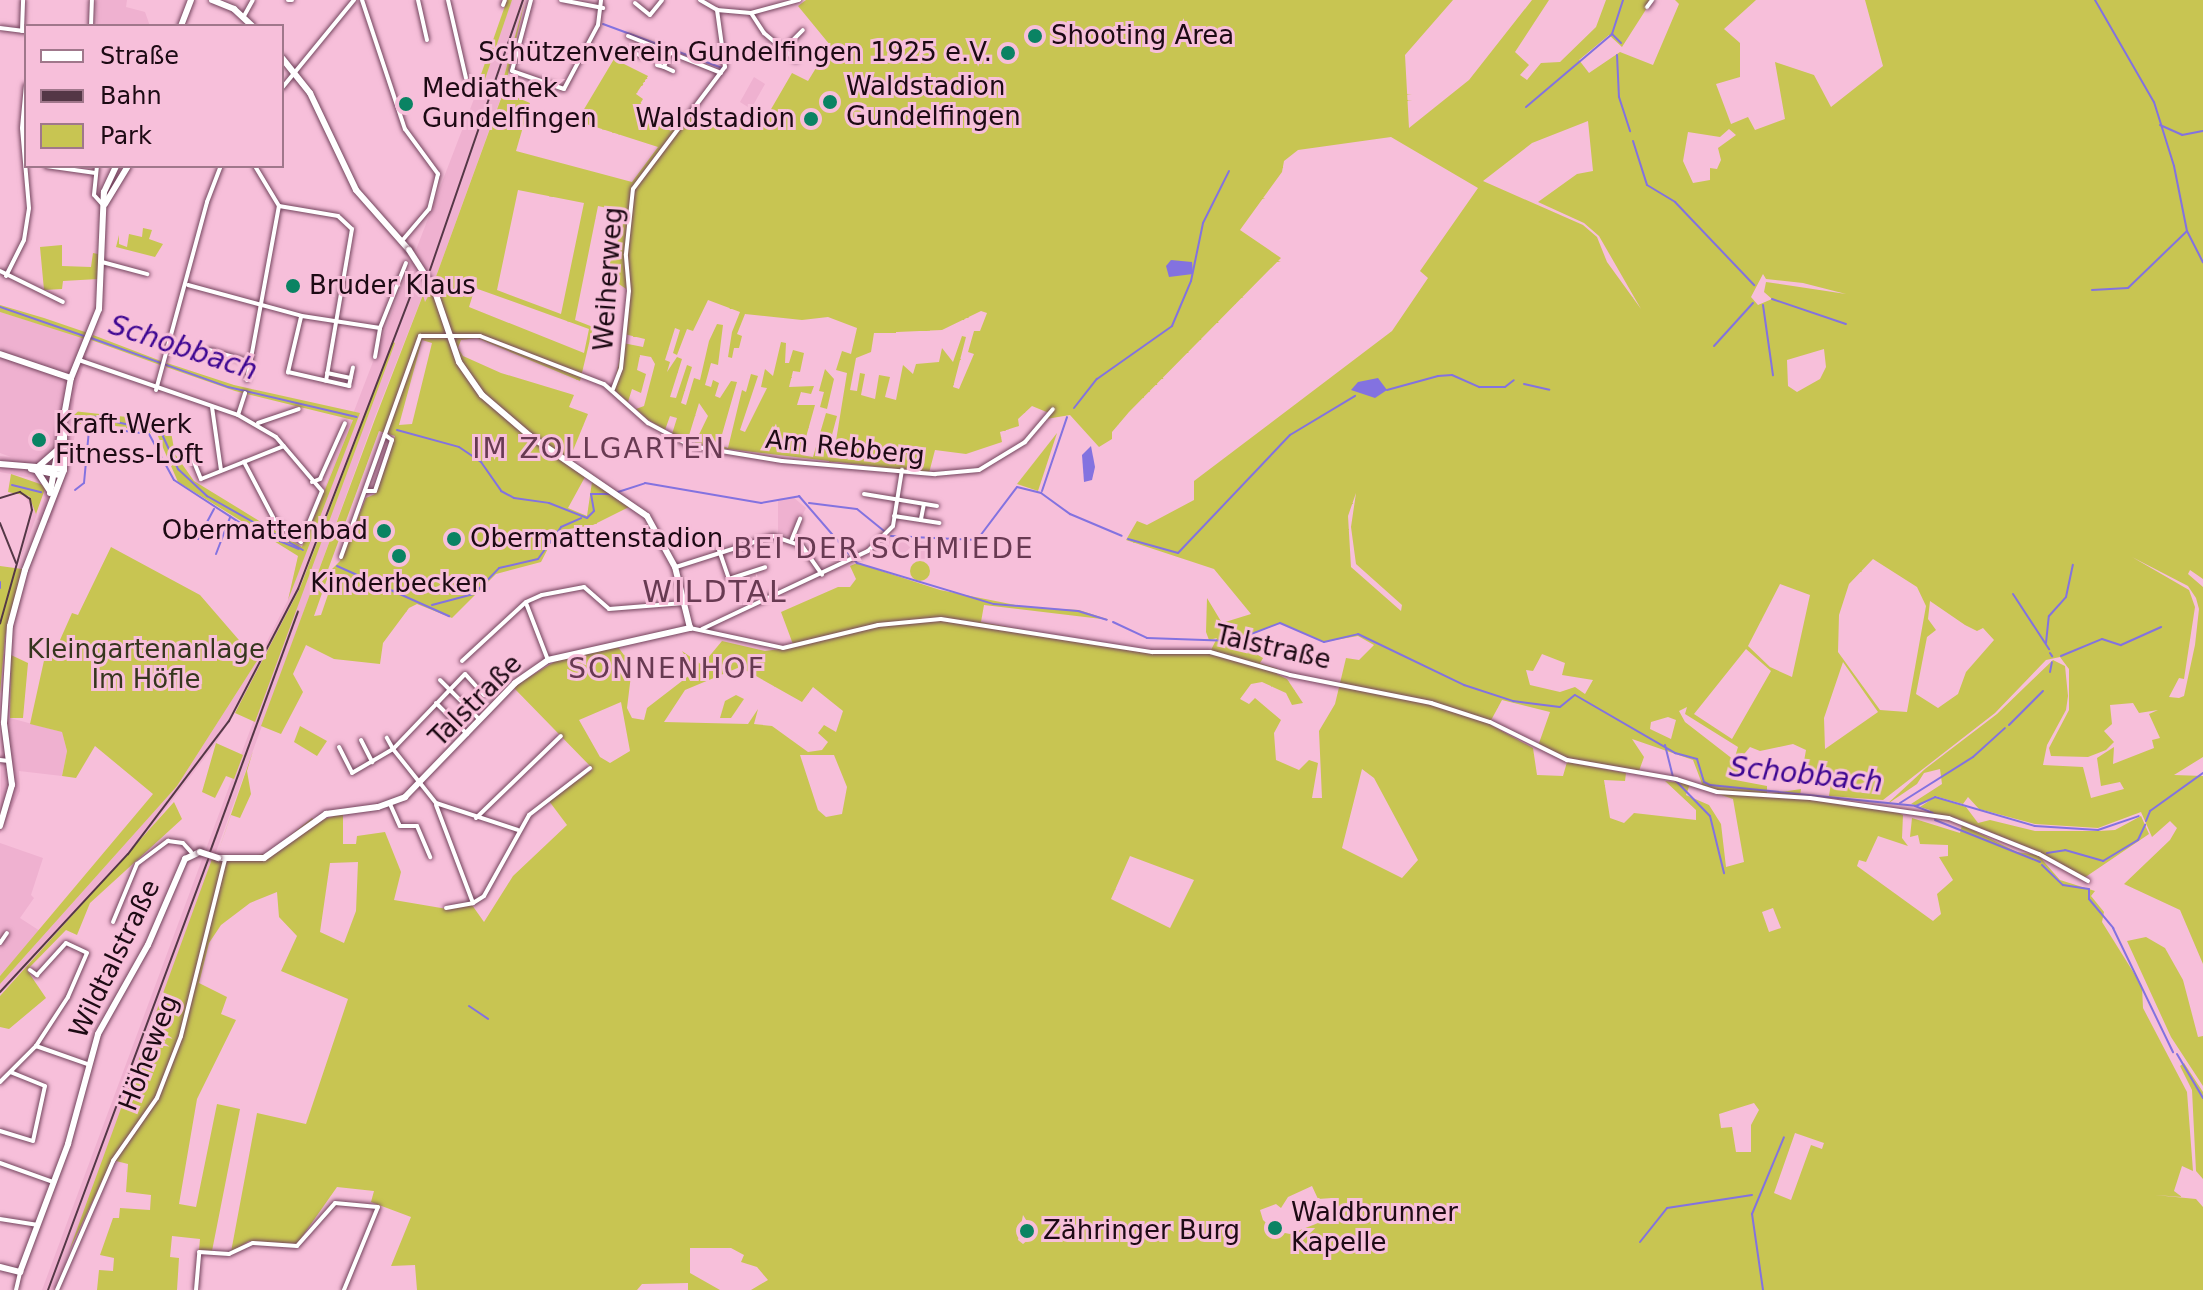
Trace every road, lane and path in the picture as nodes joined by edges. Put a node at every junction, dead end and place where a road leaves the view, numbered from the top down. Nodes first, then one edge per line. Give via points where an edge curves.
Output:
1 (23, 0) edge
2 (92, 0) edge
3 (191, 0) edge
4 (212, 0) edge
5 (253, 0) edge
6 (354, 0) edge
7 (362, 0) edge
8 (418, 0) edge
9 (448, 0) edge
10 (531, 0) edge
11 (561, 0) edge
12 (601, 0) edge
13 (662, 0) edge
14 (701, 0) edge
15 (799, 0) edge
16 (1652, 0) edge
17 (635, 3) dead end
18 (1647, 7) dead end
19 (603, 8) junction
20 (717, 10) junction
21 (751, 13) junction
22 (244, 16) junction
23 (91, 24) edge
24 (182, 24) edge
25 (250, 24) edge
26 (0, 28) edge
27 (803, 30) dead end
28 (24, 31) edge
29 (628, 36) dead end
30 (427, 40) dead end
31 (639, 40) junction
32 (627, 50) dead end
33 (783, 50) junction
34 (670, 52) junction
35 (634, 53) junction
36 (642, 56) dead end
37 (284, 60) edge
38 (796, 60) dead end
39 (657, 65) dead end
40 (664, 67) junction
41 (673, 71) dead end
42 (295, 72) junction
43 (721, 73) junction
44 (466, 78) dead end
45 (284, 86) edge
46 (24, 156) edge
47 (17, 157) dead end
48 (26, 168) edge
49 (60, 168) edge
50 (97, 168) edge
51 (115, 168) edge
52 (127, 168) edge
53 (220, 168) edge
54 (256, 168) edge
55 (96, 173) junction
56 (105, 204) junction
57 (279, 206) junction
58 (401, 242) junction
59 (102, 262) junction
60 (406, 263) dead end
61 (0, 271) edge
62 (147, 274) dead end
63 (6, 276) junction
64 (188, 285) junction
65 (63, 302) dead end
66 (263, 306) junction
67 (302, 316) junction
68 (339, 321) junction
69 (380, 328) junction
70 (450, 338) junction
71 (209, 350) dead end
72 (0, 354) edge
73 (375, 357) dead end
74 (79, 360) junction
75 (251, 362) junction
76 (353, 367) dead end
77 (327, 373) junction
78 (71, 378) junction
79 (350, 378) junction
80 (247, 380) dead end
81 (326, 381) junction
82 (613, 389) junction
83 (156, 390) junction
84 (245, 393) dead end
85 (212, 407) junction
86 (299, 409) dead end
87 (1053, 409) dead end
88 (238, 415) junction
89 (258, 423) junction
90 (345, 423) dead end
91 (64, 431) junction
92 (385, 435) junction
93 (62, 445) junction
94 (284, 446) junction
95 (192, 457) dead end
96 (244, 462) junction
97 (0, 464) edge
98 (38, 469) junction
99 (221, 470) junction
100 (902, 470) junction
101 (60, 472) junction
102 (312, 482) junction
103 (365, 491) junction
104 (864, 494) dead end
105 (51, 496) junction
106 (895, 498) junction
107 (924, 504) junction
108 (937, 506) dead end
109 (894, 516) junction
110 (800, 519) dead end
111 (921, 519) junction
112 (939, 523) dead end
113 (791, 540) junction
114 (719, 550) junction
115 (341, 557) dead end
116 (675, 567) junction
117 (765, 567) dead end
118 (822, 575) junction
119 (526, 602) junction
120 (686, 603) junction
121 (690, 628) junction
122 (701, 630) junction
123 (548, 660) junction
124 (462, 661) dead end
125 (440, 680) dead end
126 (449, 689) junction
127 (484, 695) dead end
128 (436, 703) junction
129 (479, 719) junction
130 (467, 734) junction
131 (561, 736) dead end
132 (387, 738) dead end
133 (361, 740) dead end
134 (339, 747) dead end
135 (393, 749) junction
136 (373, 761) junction
137 (0, 763) edge
138 (9, 764) junction
139 (590, 768) dead end
140 (421, 786) junction
141 (436, 803) junction
142 (389, 804) junction
143 (476, 818) junction
144 (0, 826) edge
145 (518, 830) junction
146 (191, 852) junction
147 (430, 857) dead end
148 (221, 859) junction
149 (2088, 881) dead end
150 (473, 903) junction
151 (446, 908) dead end
152 (113, 922) dead end
153 (7, 933) dead end
154 (0, 943) edge
155 (30, 970) dead end
156 (36, 1046) junction
157 (87, 1064) junction
158 (11, 1072) junction
159 (0, 1082) edge
160 (0, 1131) edge
161 (0, 1163) edge
162 (53, 1182) junction
163 (0, 1219) edge
164 (37, 1225) junction
165 (0, 1267) edge
166 (20, 1272) junction
167 (16, 1290) edge
168 (57, 1290) edge
169 (196, 1290) edge
170 (344, 1290) edge

1 - 28 street
2 - 23 street
3 - 24 street
4 - 22 street
5 - 22 street
6 - 42 street
7 - 58 street via 405,129 438,174 429,209
8 - 30 street
9 - 44 street
10 - 19 street via 512,71 564,89
11 - 19 street
12 - 19 street
13 - 17 street via 650,15
14 - 20 street
15 - 21 street
16 - 18 street
20 - 21 street
20 - 43 street via 724,51
21 - 33 street
22 - 25 street
26 - 28 street
27 - 33 street
29 - 31 street
31 - 34 street
31 - 35 street
32 - 35 street
33 - 38 street
34 - 40 street
34 - 43 street
35 - 36 street
37 - 42 street
39 - 40 street
40 - 41 street
42 - 45 street
42 - 58 street via 310,93 347,176
43 - 82 street, Weiherweg via 633,189 629,291 621,368
46 - 47 street
48 - 63 street via 27,225
49 - 55 street
50 - 55 street
51 - 56 street via 105,188
52 - 56 street
53 - 64 street
54 - 57 street
55 - 56 street via 94,195
56 - 59 street
57 - 66 street
57 - 68 street via 338,216 351,225
58 - 70 street, bridge via 434,289
59 - 62 street
59 - 74 street via 90,337
60 - 69 street
61 - 63 street
63 - 65 street
64 - 66 street
64 - 83 street
66 - 67 street
66 - 75 street
67 - 68 street
67 - 81 street via 288,372
68 - 69 street
68 - 77 street
69 - 73 street
70 - 82 street, Am Rebberg via 480,336
70 - 92 street via 423,336 415,342
70 - 116 street via 466,373 490,402 530,436 647,516
71 - 75 street
72 - 78 street
74 - 78 street
74 - 83 street
75 - 80 street
76 - 79 street
77 - 79 street
77 - 81 street
78 - 91 street
79 - 81 street via 349,386
82 - 100 street, Am Rebberg via 648,423 695,448 811,465
83 - 85 street
84 - 88 street
85 - 88 street
85 - 99 street
86 - 89 street
87 - 100 street, Am Rebberg via 1025,442 993,465 942,475
88 - 89 street
89 - 94 street
90 - 102 street via 320,479
91 - 93 street
91 - 101 street
92 - 103 street
92 - 103 street via 392,440 375,491
93 - 98 street
93 - 101 street
94 - 96 street
94 - 102 street
95 - 99 street via 197,478
96 - 99 street
96 - 102 street via 275,521 301,542 322,491
97 - 98 street
98 - 101 street
98 - 105 street
100 - 106 street
101 - 105 street
103 - 115 street
104 - 106 street
105 - 138 street via 10,626 4,689
106 - 107 street
106 - 109 street
107 - 108 street
107 - 111 street
109 - 111 street
109 - 118 street via 889,533 854,561
110 - 113 street
111 - 112 street
113 - 114 street via 762,536
113 - 118 street via 811,554
114 - 116 street
114 - 117 street via 729,579
116 - 120 street
118 - 122 street
119 - 120 street via 584,587 609,609
119 - 123 street
119 - 124 street
120 - 121 street
121 - 122 street, Talstraße
121 - 123 street, Talstraße
122 - 149 street, Talstraße via 783,648 878,625 941,619 1152,652 1210,652 1290,675 1431,703 1490,722 1567,760 1717,792 1890,807 1949,818 2039,854
123 - 129 street, Talstraße
125 - 126 street
126 - 127 street via 465,674
126 - 128 street
126 - 129 street
128 - 130 street
128 - 135 street
129 - 130 street, Talstraße
130 - 140 street, Talstraße
131 - 143 street
132 - 135 street
133 - 136 street
134 - 136 street via 352,773
135 - 136 street
135 - 140 street
137 - 138 street
138 - 144 street via 11,798
139 - 145 street via 529,815
140 - 141 street
140 - 142 street, Talstraße
141 - 143 street
141 - 150 street
142 - 147 street via 400,826 417,826
142 - 148 street via 326,814 272,855
143 - 145 street
145 - 150 street via 484,896
146 - 148 street, bridge
146 - 152 street via 183,843 170,841 137,864
146 - 157 street, Wildtalstraße via 144,953 111,1004
148 - 168 street, Höheweg via 181,1036 157,1098 113,1161
150 - 151 street
153 - 154 street
155 - 156 street via 37,975 66,943 87,953 68,997
156 - 157 street
156 - 158 street
157 - 162 street, Wildtalstraße
158 - 159 street
158 - 160 street via 45,1086 33,1141
161 - 162 street
162 - 164 street, Wildtalstraße
163 - 164 street
164 - 166 street, Wildtalstraße
165 - 166 street
166 - 167 street, Wildtalstraße
169 - 170 street via 199,1252 229,1254 253,1243 297,1246 335,1203 378,1207

